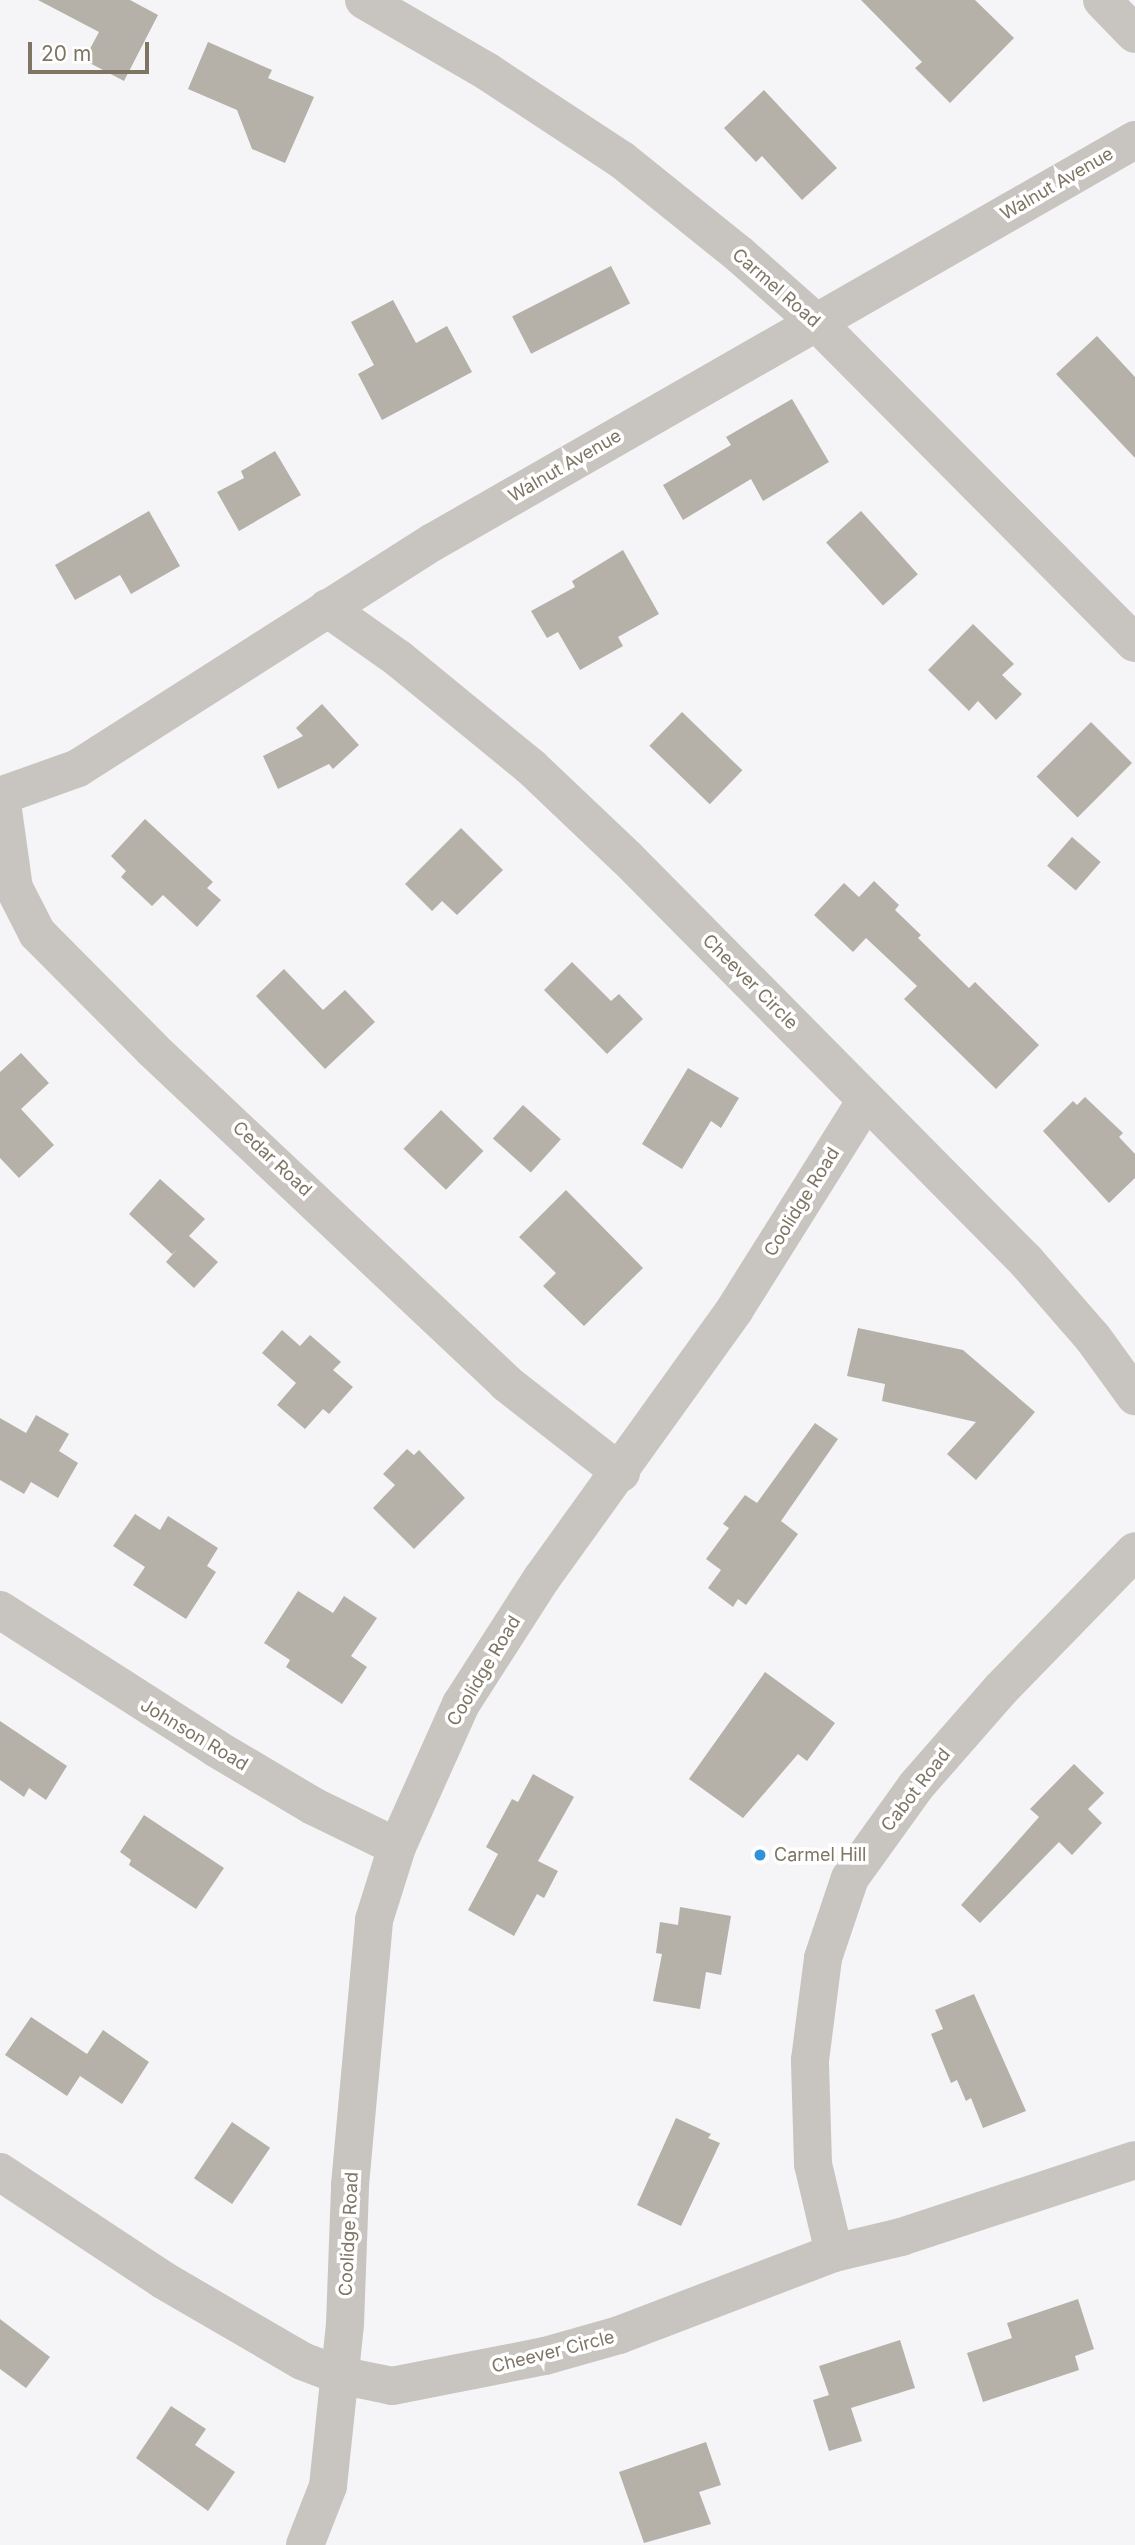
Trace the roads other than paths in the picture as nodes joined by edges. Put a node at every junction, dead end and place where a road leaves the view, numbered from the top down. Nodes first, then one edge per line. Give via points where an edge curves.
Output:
1 (364, 0) edge
2 (1102, 0) edge
3 (1135, 34) edge
4 (1135, 140) edge
5 (817, 323) junction
6 (327, 608) junction
7 (1135, 643) edge
8 (0, 796) edge
9 (866, 1100) junction
10 (1135, 1396) edge
11 (621, 1473) junction
12 (1135, 1551) edge
13 (0, 1610) edge
14 (397, 1847) junction
15 (1135, 2160) edge
16 (0, 2172) edge
17 (834, 2253) junction
18 (339, 2375) junction
19 (305, 2545) edge

1 - 5 street, Carmel Road via 488,72 622,160
2 - 3 street
4 - 5 street, Walnut Avenue
5 - 6 street, Walnut Avenue
5 - 7 street, Carmel Road
6 - 8 street, Walnut Avenue via 78,768
6 - 9 street, Cheever Circle via 399,659 531,767
8 - 11 street, Cedar Road via 14,888 37,933 152,1049 506,1383
9 - 10 street, Cheever Circle via 1026,1261 1093,1338
9 - 11 street, Coolidge Road via 735,1309
11 - 14 street, Coolidge Road via 542,1578 461,1704
12 - 17 street, Cabot Road via 933,1767 849,1878 822,1958 810,2060 813,2164
13 - 14 street, Johnson Road via 86,1670 301,1799
14 - 18 street, Coolidge Road via 374,1920
15 - 17 street, Cheever Circle via 901,2237
16 - 18 street, Cheever Circle via 163,2280 302,2361
17 - 18 street, Cheever Circle via 619,2335 545,2356 392,2386
18 - 19 street, Coolidge Road via 328,2486

